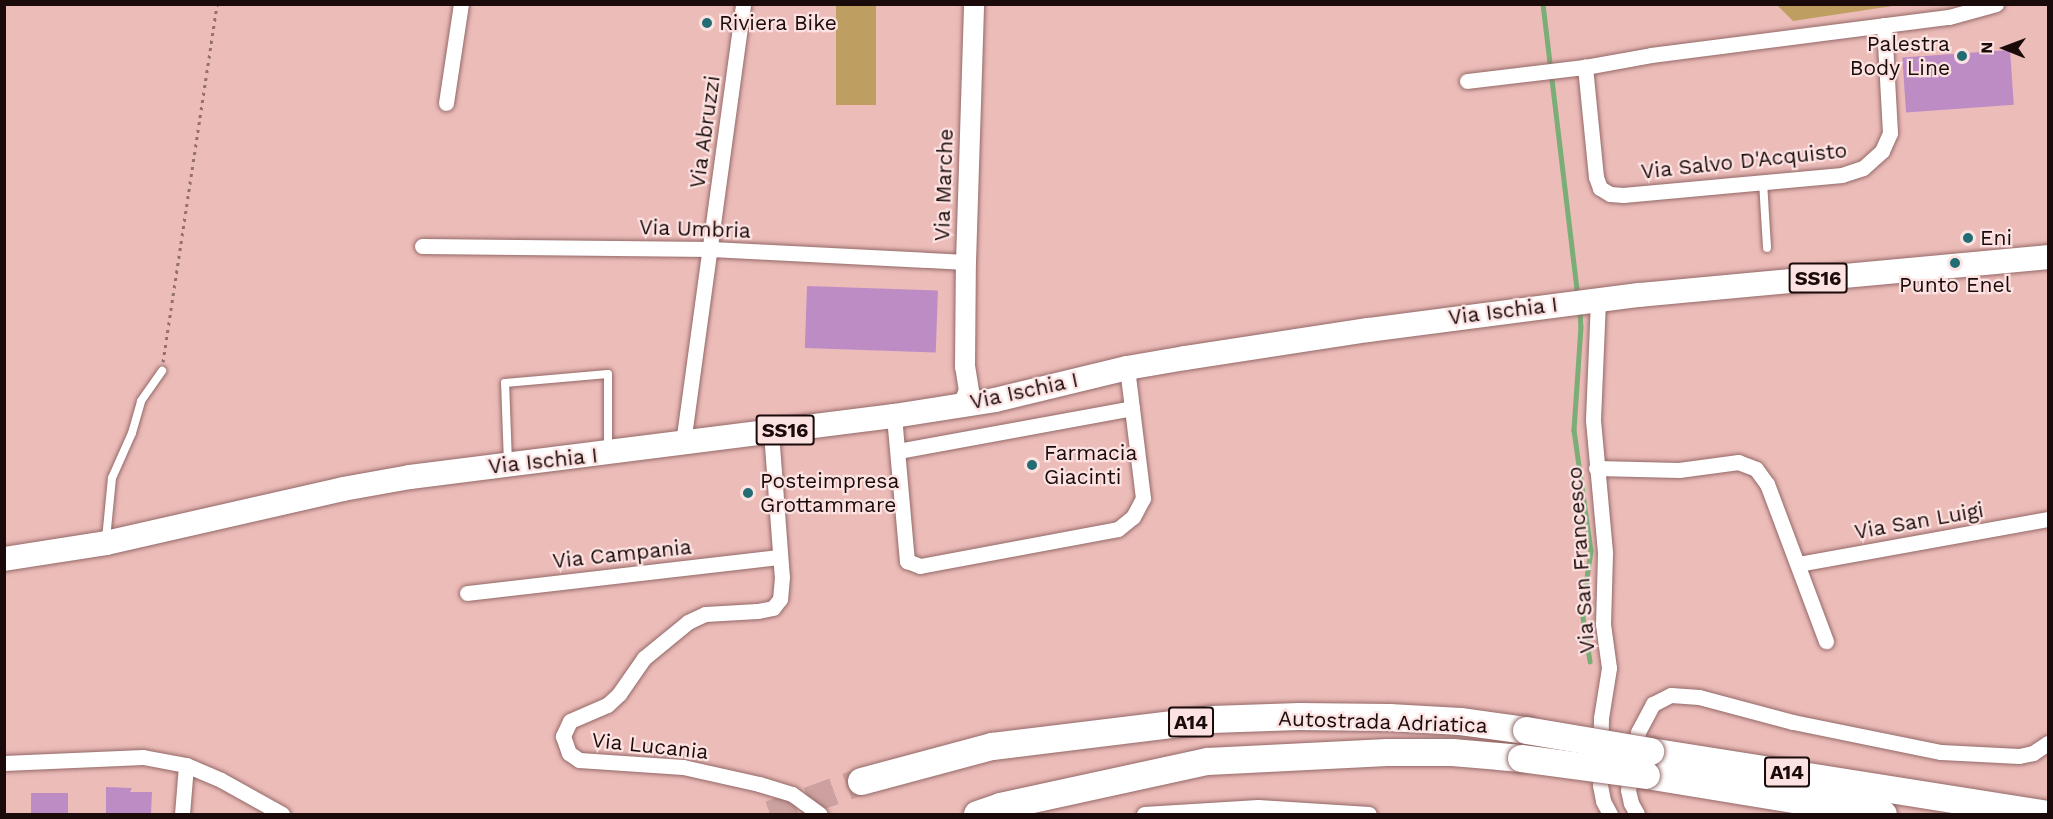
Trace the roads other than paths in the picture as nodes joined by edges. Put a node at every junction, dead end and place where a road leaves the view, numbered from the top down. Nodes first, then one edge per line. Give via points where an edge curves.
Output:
1 (461, 4) edge
2 (743, 4) edge
3 (974, 4) edge
4 (1996, 4) edge
5 (1884, 25) junction
6 (1585, 67) junction
7 (1467, 81) dead end
8 (446, 103) dead end
9 (1763, 182) junction
10 (422, 246) dead end
11 (1767, 248) dead end
12 (711, 249) junction
13 (2049, 257) edge
14 (966, 262) junction
15 (1584, 301) junction
16 (1127, 368) junction
17 (162, 371) road end
18 (963, 404) junction
19 (1132, 408) junction
20 (894, 416) junction
21 (771, 432) junction
22 (683, 443) junction
23 (898, 451) junction
24 (608, 453) junction
25 (508, 464) junction
26 (1596, 468) junction
27 (2049, 519) edge
28 (106, 543) junction
29 (780, 557) junction
30 (4, 559) edge
31 (1798, 564) junction
32 (468, 592) dead end
33 (1826, 641) dead end
34 (2049, 743) edge
35 (4, 763) edge
36 (1648, 763) junction
37 (186, 765) junction
38 (861, 781) tunnel mouth
39 (182, 814) edge
40 (282, 814) edge
41 (820, 814) edge
42 (977, 814) edge
43 (1144, 814) edge
44 (1369, 814) edge
45 (1610, 814) edge
46 (1637, 814) edge
47 (1883, 814) edge
48 (2049, 814) edge

1 - 8 street
2 - 12 street, Via Abruzzi
3 - 14 street, Via Marche
4 - 5 street via 1949,17
5 - 6 street
5 - 9 street, Via Salvo D'Acquisto via 1890,128 1882,151 1863,168 1850,173
6 - 7 street
6 - 9 street, Via Salvo D'Acquisto via 1596,177 1604,192 1623,195
9 - 11 lane
10 - 12 street, Via Umbria
12 - 14 street, Via Umbria
12 - 22 street, Via Abruzzi
13 - 15 main road, Via Ischia I / SS16
14 - 18 street, Via Marche via 965,367 969,391
15 - 16 main road, Via Ischia I / SS16 via 1379,328
15 - 26 street, Via San Francesco
16 - 18 main road, Via Ischia I / SS16
16 - 19 street
17 - 28 lane via 141,401 112,478
18 - 20 main road, Via Ischia I / SS16
19 - 23 street
19 - 23 street via 1143,498 1133,517 1118,529 932,564 920,566 907,561
20 - 21 main road, Via Ischia I / SS16
20 - 23 street
21 - 22 main road, Via Ischia I / SS16
21 - 29 street, Via Lucania
22 - 24 main road, Via Ischia I / SS16
24 - 25 main road, Via Ischia I / SS16
24 - 25 lane via 608,375 505,383
25 - 28 main road, Via Ischia I / SS16 via 344,489
26 - 31 street via 1679,470 1731,462 1750,466 1765,479
26 - 45 street, Via San Francesco via 1605,553 1603,624 1609,668 1601,718 1600,784
27 - 31 street, Via San Luigi
28 - 30 main road, Via Ischia I / SS16
29 - 32 street, Via Campania
29 - 41 street, Via Lucania via 780,599 773,608 705,614 688,622 644,658 607,705 570,721 564,728 564,746 569,753 590,762 683,767 759,784 792,794
31 - 33 street
34 - 46 street via 2019,756 1941,752 1793,722 1699,697 1671,695 1653,705 1638,732 1628,790
35 - 37 street via 143,757
36 - 38 highway, Autostrada Adriatica / A14, bridge via 1526,730 1460,721 1299,716 1211,719 992,746
36 - 42 highway, Autostrada Adriatica / A14, bridge via 1452,752 1207,761
36 - 47 highway, Autostrada Adriatica / A14
36 - 48 highway, Autostrada Adriatica / A14
37 - 39 street
37 - 40 street
43 - 44 street via 1258,807

